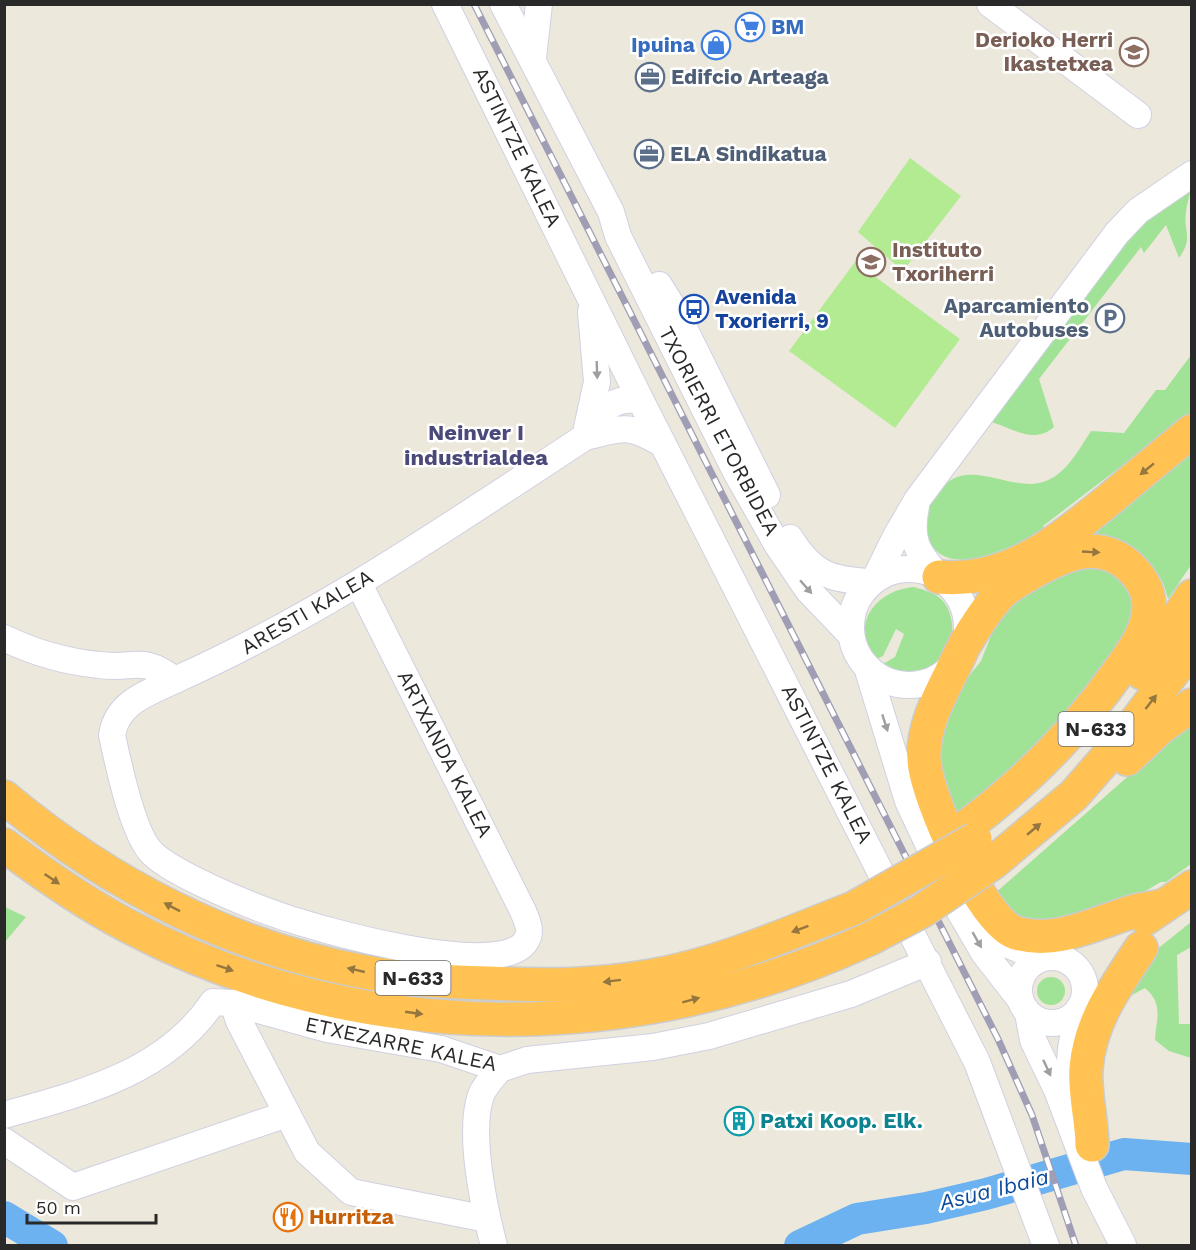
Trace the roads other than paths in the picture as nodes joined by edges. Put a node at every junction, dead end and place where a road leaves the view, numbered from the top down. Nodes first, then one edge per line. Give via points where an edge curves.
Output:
1 (445, 4) edge
2 (990, 4) edge
3 (524, 10) edge
4 (1138, 115) dead end
5 (1191, 174) edge
6 (611, 212) junction
7 (588, 291) junction
8 (641, 400) junction
9 (614, 430) junction
10 (1191, 431) edge
11 (585, 437) junction
12 (663, 444) junction
13 (917, 500) junction
14 (939, 577) junction
15 (874, 580) junction
16 (359, 584) junction
17 (1191, 596) edge
18 (851, 635) junction
19 (4, 638) edge
20 (1191, 647) edge
21 (957, 657) junction
22 (867, 667) junction
23 (175, 680) junction
24 (1191, 705) edge
25 (1074, 795) junction
26 (4, 797) edge
27 (978, 843) junction
28 (4, 845) edge
29 (1191, 886) edge
30 (1177, 909) edge
31 (529, 925) joint
32 (1142, 948) junction
33 (1050, 958) junction
34 (928, 962) junction
35 (233, 1003) junction
36 (1082, 1003) junction
37 (1024, 1006) junction
38 (500, 1069) junction
39 (287, 1114) junction
40 (4, 1115) edge
41 (4, 1141) edge
42 (1088, 1148) junction
43 (487, 1219) junction
44 (494, 1245) edge
45 (1046, 1245) edge
46 (1123, 1245) edge

1 - 7 street, ASTINTZE KALEA
2 - 4 street
3 - 6 street, TXORIERRI ETORBIDEA via 533,58
5 - 13 street via 1138,211 1117,234
6 - 15 street, TXORIERRI ETORBIDEA via 627,230 677,314 785,531 805,561 826,576 846,581
6 -> 18 street, TXORIERRI ETORBIDEA via 623,246 736,472 801,581
7 - 8 street, ASTINTZE KALEA
7 -> 11 street, ASTINTZE KALEA via 597,374 595,402
8 - 9 street via 629,420
8 - 11 street, ARESTI KALEA via 628,398 604,409
8 - 12 street, ASTINTZE KALEA
9 - 11 street, ARESTI KALEA
9 - 12 street, ARESTI KALEA via 639,430
10 -> 14 highway via 1065,535 1029,559 986,575
11 - 16 street, ARESTI KALEA
12 - 34 street, ASTINTZE KALEA
13 - 14 street via 915,546
13 - 15 street
14 - 15 street via 899,569
14 - 21 street via 961,602 967,623
15 - 18 street via 854,606
16 - 23 street, ARESTI KALEA via 239,651
16 - 31 street, ARTXANDA KALEA
17 - 27 highway, N-633 via 1146,668 1111,712
18 - 22 street via 856,652
19 - 23 street via 86,664 141,663 158,667
25 -> 20 highway, N-633 via 1122,740
21 - 22 street via 922,684 898,684
21 -> 27 highway via 1001,594 1048,563 1075,552 1091,550 1124,562 1137,573 1148,597 1145,628 1108,688 1029,776
21 - 30 highway via 932,711 923,758 927,784 943,824 985,905 997,920 1015,933 1058,935 1132,912
21 - 33 street via 918,716 916,771 971,896 993,931 1008,945
22 -> 37 street via 908,801 960,912 984,954
23 - 31 street, ARESTI KALEA via 130,702 115,720 112,735 140,835 152,854 180,872 274,914 344,937 478,958 506,955 519,948 528,939
24 - 25 highway via 1114,771
27 -> 25 highway, N-633
27 -> 26 highway, N-633, bridge via 854,908 764,943 653,976 564,986 433,981 304,958 184,914 96,865
28 -> 27 highway, N-633, bridge via 128,926 218,966 299,993 364,1006 427,1015 526,1021 589,1017 676,1004 818,963 922,911
29 - 30 highway
30 - 32 highway
30 - 33 highway
32 - 36 highway
32 - 42 highway via 1109,996 1093,1033 1086,1068
33 - 36 street via 1075,966 1080,973 1085,990
33 - 37 street via 1025,969 1020,978
34 - 38 street, ETXEZARRE KALEA via 851,994 709,1036 653,1047 527,1060
34 - 45 street, ASTINTZE KALEA via 977,1062
35 - 38 street, ETXEZARRE KALEA via 327,1029 441,1049
35 - 39 street via 238,1021
35 - 40 street, ETXEZARRE KALEA via 213,1002 183,1039 125,1075
36 - 37 street via 1068,1019 1051,1023 1035,1019
36 - 42 street via 1070,1044 1069,1064
37 -> 42 street via 1033,1040
38 - 43 street via 481,1094 477,1112 478,1167
39 - 41 street via 73,1187
39 - 43 street via 307,1152 351,1192
42 - 46 street
43 - 44 street

